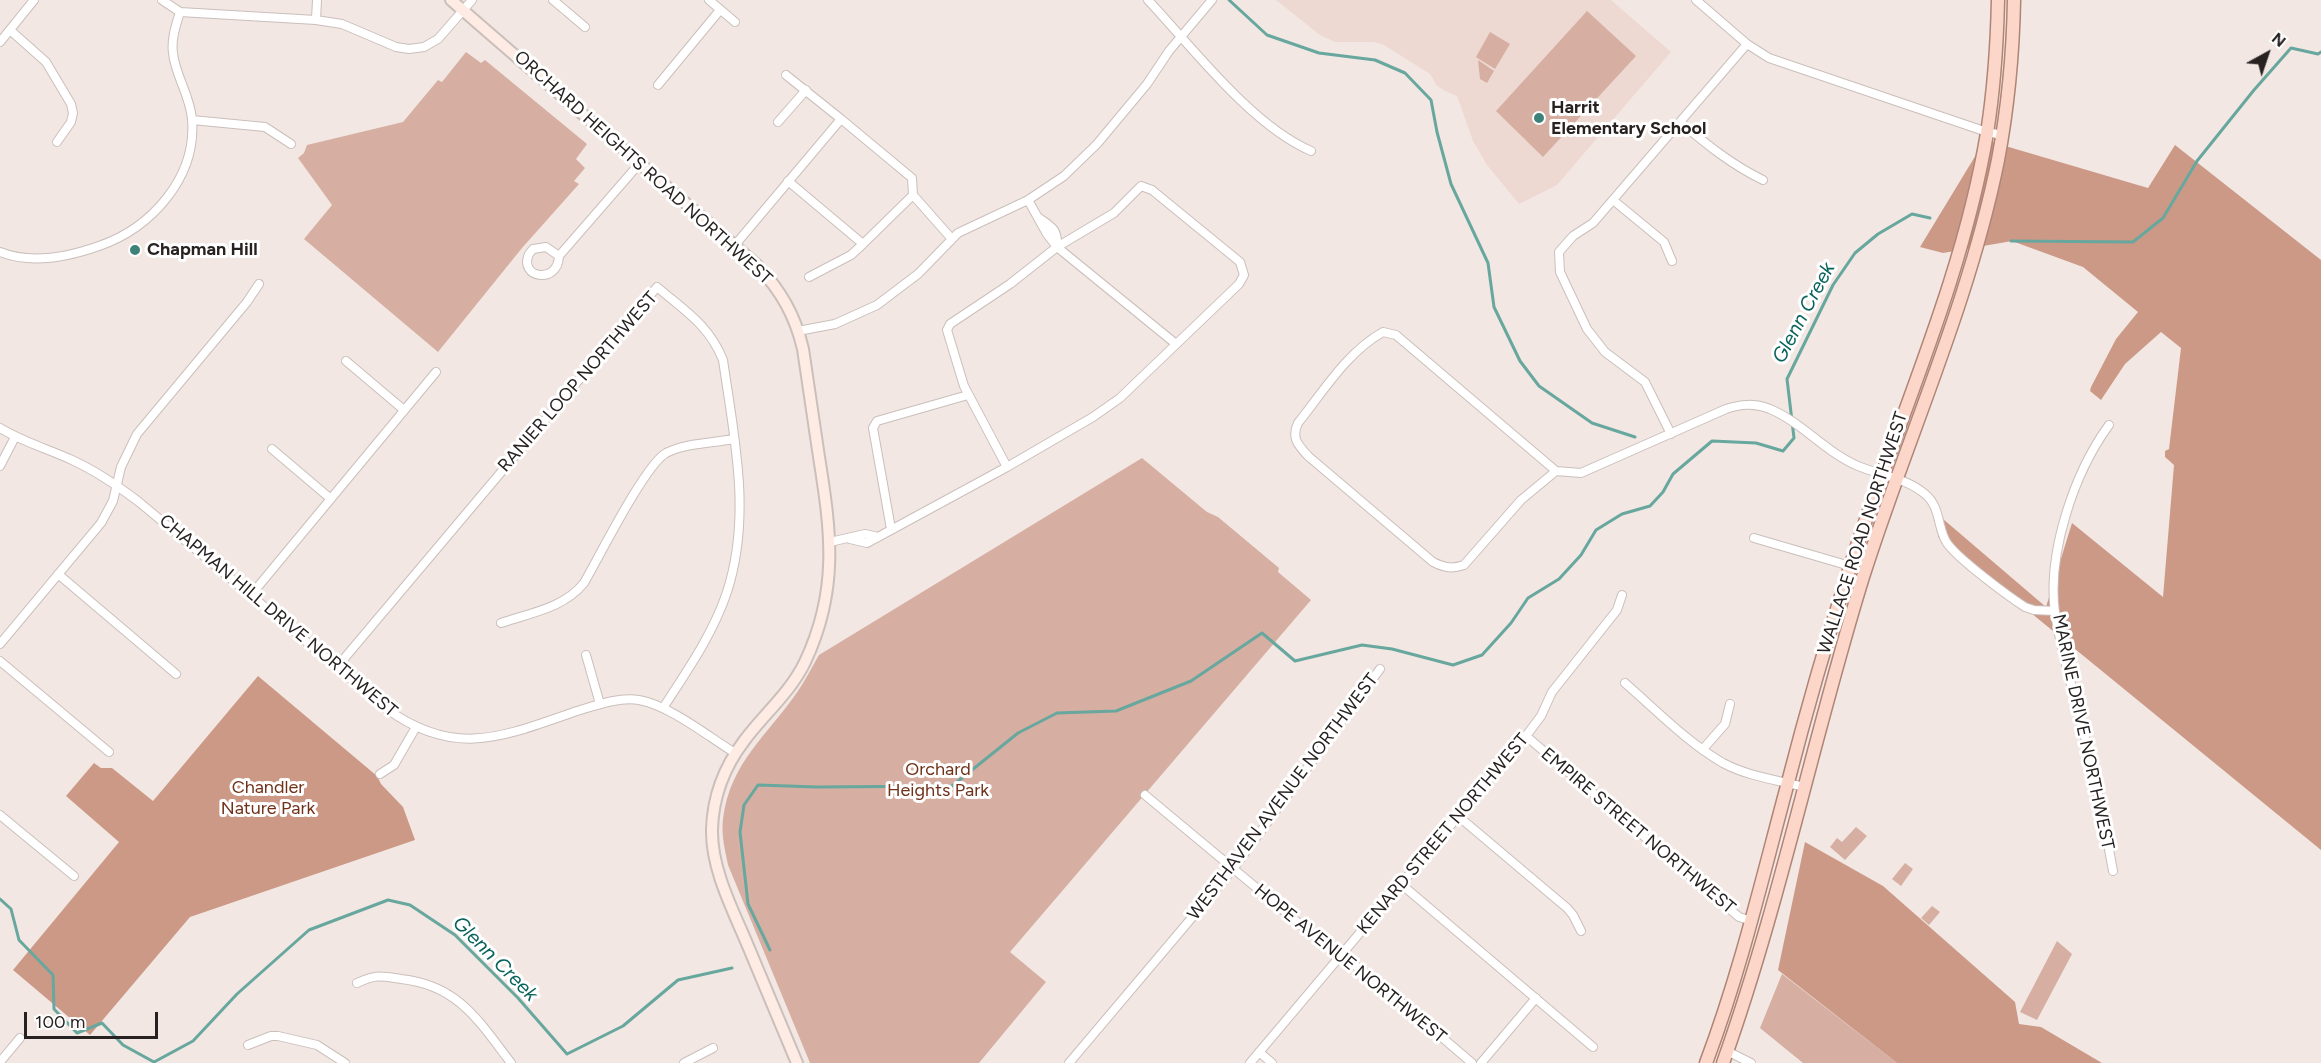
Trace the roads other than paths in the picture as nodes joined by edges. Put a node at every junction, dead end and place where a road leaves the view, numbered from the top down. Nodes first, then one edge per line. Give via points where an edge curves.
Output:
1 (34, 0) edge
2 (162, 0) edge
3 (317, 0) edge
4 (451, 0) edge
5 (472, 0) edge
6 (553, 0) edge
7 (709, 0) edge
8 (1148, 0) edge
9 (1212, 0) edge
10 (1696, 0) edge
11 (1998, 0) edge
12 (2014, 0) edge
13 (463, 10) junction
14 (720, 10) junction
15 (180, 12) junction
16 (316, 20) junction
17 (735, 22) dead end
18 (585, 27) dead end
19 (10, 30) junction
20 (1182, 36) junction
21 (0, 42) edge
22 (1746, 44) junction
23 (786, 75) dead end
24 (658, 85) dead end
25 (806, 90) junction
26 (841, 119) junction
27 (192, 120) junction
28 (778, 122) dead end
29 (1680, 122) junction
30 (1987, 132) junction
31 (2002, 135) junction
32 (57, 142) dead end
33 (291, 144) dead end
34 (1311, 151) dead end
35 (639, 164) junction
36 (1762, 180) dead end
37 (788, 181) junction
38 (913, 195) junction
39 (1613, 200) junction
40 (1028, 201) junction
41 (951, 238) junction
42 (863, 244) junction
43 (735, 245) junction
44 (1057, 247) junction
45 (0, 252) edge
46 (559, 256) junction
47 (1672, 261) dead end
48 (809, 277) dead end
49 (259, 284) dead end
50 (798, 331) junction
51 (1176, 344) junction
52 (346, 361) dead end
53 (436, 372) dead end
54 (969, 395) junction
55 (404, 410) junction
56 (2109, 425) dead end
57 (0, 428) edge
58 (1671, 434) junction
59 (15, 437) junction
60 (734, 439) junction
61 (272, 449) dead end
62 (0, 466) edge
63 (1008, 467) junction
64 (1556, 471) junction
65 (1881, 474) junction
66 (1896, 479) junction
67 (116, 485) junction
68 (331, 499) junction
69 (891, 529) junction
70 (1754, 538) dead end
71 (830, 542) junction
72 (1850, 566) junction
73 (58, 574) junction
74 (251, 594) junction
75 (1622, 595) dead end
76 (2055, 612) junction
77 (501, 623) dead end
78 (0, 644) edge
79 (586, 655) dead end
80 (0, 661) edge
81 (337, 667) junction
82 (1380, 669) dead end
83 (176, 674) dead end
84 (1625, 683) dead end
85 (600, 704) junction
86 (1731, 704) dead end
87 (663, 708) junction
88 (416, 727) junction
89 (1526, 736) junction
90 (1703, 749) junction
91 (109, 752) dead end
92 (735, 753) junction
93 (380, 774) dead end
94 (1788, 782) junction
95 (1804, 786) junction
96 (1145, 795) dead end
97 (0, 815) edge
98 (1458, 816) junction
99 (1233, 868) junction
100 (2113, 871) dead end
101 (74, 876) dead end
102 (1401, 884) junction
103 (1752, 921) junction
104 (1581, 931) dead end
105 (1340, 956) junction
106 (357, 983) dead end
107 (1536, 998) junction
108 (20, 1038) dead end
109 (248, 1045) dead end
110 (1593, 1047) dead end
111 (713, 1048) dead end
112 (1259, 1052) junction
113 (1725, 1057) edge
114 (0, 1062) edge
115 (345, 1063) edge
116 (511, 1063) edge
117 (684, 1063) edge
118 (797, 1063) edge
119 (1069, 1063) edge
120 (1250, 1063) edge
121 (1272, 1063) edge
122 (1472, 1063) edge
123 (1481, 1063) edge
124 (1706, 1063) edge
125 (1751, 1063) edge

1 - 19 street
2 - 15 street
3 - 16 street
4 - 13 main road, ORCHARD HEIGHTS ROAD NORTHWEST
5 - 13 street
6 - 18 street
7 - 14 street
8 - 20 street
9 - 20 street
10 - 22 street
11 - 30 main road, WALLACE ROAD NORTHWEST
12 - 31 main road, WALLACE ROAD NORTHWEST via 2012,60
13 - 16 street via 438,39 409,49 342,24
13 - 35 main road, ORCHARD HEIGHTS ROAD NORTHWEST
14 - 17 street
14 - 24 street
15 - 16 street
15 - 27 street via 173,52
19 - 21 street
19 - 32 street via 46,62 71,104 71,122
20 - 34 street via 1252,110 1279,133
20 - 40 street via 1097,144 1064,176
22 - 29 street
22 - 30 street via 1769,58
23 - 25 street
25 - 26 street
25 - 28 street
26 - 37 street
26 - 38 street via 912,178
27 - 33 street via 265,127
27 - 45 street via 188,154 177,184 141,225 109,243 71,253 25,259
29 - 36 street via 1731,163
29 - 39 street
30 - 31 street
30 - 65 main road, WALLACE ROAD NORTHWEST via 1963,238
31 - 66 main road, WALLACE ROAD NORTHWEST via 1978,243
35 - 43 main road, ORCHARD HEIGHTS ROAD NORTHWEST
35 - 46 street
37 - 42 street
37 - 43 street
38 - 41 street
38 - 42 street
39 - 47 street via 1664,242
39 - 58 street via 1593,223 1564,245 1558,259 1560,272 1594,341 1645,382
40 - 41 street
40 - 44 street
41 - 50 street via 888,299 835,324
42 - 48 street via 851,255
43 - 50 main road, ORCHARD HEIGHTS ROAD NORTHWEST via 778,288
44 - 51 street
44 - 51 street via 1114,213 1141,186 1152,190 1240,262 1243,269 1244,278 1239,284
44 - 54 street via 950,324 947,330
46 - 46 street via 546,247 538,247 529,254 527,265 530,271 543,276 555,267
49 - 67 street via 137,434
50 - 71 main road, ORCHARD HEIGHTS ROAD NORTHWEST
51 - 63 street via 1120,398
52 - 55 street
53 - 55 street
54 - 63 street
54 - 69 street via 877,421 873,428
55 - 68 street
56 - 76 street, MARINE DRIVE NORTHWEST via 2085,463 2067,510 2058,548
57 - 59 street, CHAPMAN HILL DRIVE NORTHWEST
58 - 64 street via 1581,473
58 - 65 street via 1742,404 1758,406 1782,415 1843,459
59 - 62 street
59 - 67 street, CHAPMAN HILL DRIVE NORTHWEST via 70,459
60 - 77 street via 663,454 648,472 577,592 565,601
60 - 81 street, RANIER LOOP NORTHWEST via 723,360 716,342 657,287
60 - 87 street, RANIER LOOP NORTHWEST via 740,483 739,538 727,592 704,645
61 - 68 street
63 - 69 street
64 - 64 street via 1521,500 1464,565 1445,568 1308,456 1295,441 1294,431 1355,352 1383,332 1396,335
65 - 66 street
65 - 72 main road, WALLACE ROAD NORTHWEST
66 - 76 street via 1925,494 1937,511 1948,544 1990,580 2025,607
66 - 95 main road, WALLACE ROAD NORTHWEST via 1834,672
67 - 73 street via 113,501 100,523
67 - 74 street, CHAPMAN HILL DRIVE NORTHWEST
68 - 74 street
69 - 71 street via 878,537 865,534
70 - 72 street
71 - 92 main road, ORCHARD HEIGHTS ROAD NORTHWEST via 821,618 804,663
72 - 94 main road, WALLACE ROAD NORTHWEST
73 - 78 street
73 - 83 street
74 - 81 street, CHAPMAN HILL DRIVE NORTHWEST
75 - 89 street, KENARD STREET NORTHWEST via 1617,610 1552,692
76 - 100 street, MARINE DRIVE NORTHWEST
79 - 85 street
80 - 91 street
81 - 88 street, CHAPMAN HILL DRIVE NORTHWEST via 387,709
82 - 99 street, WESTHAVEN AVENUE NORTHWEST
84 - 90 street
85 - 87 street, CHAPMAN HILL DRIVE NORTHWEST via 638,700
85 - 88 street, CHAPMAN HILL DRIVE NORTHWEST via 503,736 446,737
86 - 90 street via 1725,724
87 - 92 street, CHAPMAN HILL DRIVE NORTHWEST
88 - 93 street via 401,756
89 - 98 street, KENARD STREET NORTHWEST
89 - 103 street, EMPIRE STREET NORTHWEST via 1739,917
90 - 94 street via 1724,764
92 - 118 main road, ORCHARD HEIGHTS ROAD NORTHWEST via 717,794 712,829 715,857
94 - 95 street
94 - 103 main road, WALLACE ROAD NORTHWEST
95 - 113 main road, WALLACE ROAD NORTHWEST via 1762,942
96 - 99 street, HOPE AVENUE NORTHWEST
97 - 101 street
98 - 102 street, KENARD STREET NORTHWEST
98 - 104 street via 1567,908
99 - 105 street, HOPE AVENUE NORTHWEST
99 - 119 street, WESTHAVEN AVENUE NORTHWEST
102 - 105 street, KENARD STREET NORTHWEST
102 - 107 street
103 - 124 main road, WALLACE ROAD NORTHWEST
105 - 112 street, KENARD STREET NORTHWEST
105 - 122 street, HOPE AVENUE NORTHWEST via 1376,981
106 - 116 street via 374,976 434,986 474,1013
107 - 110 street
107 - 123 street
108 - 114 street
109 - 115 street via 278,1036 317,1045
111 - 117 street
112 - 120 street, KENARD STREET NORTHWEST
112 - 121 street
113 - 125 street

